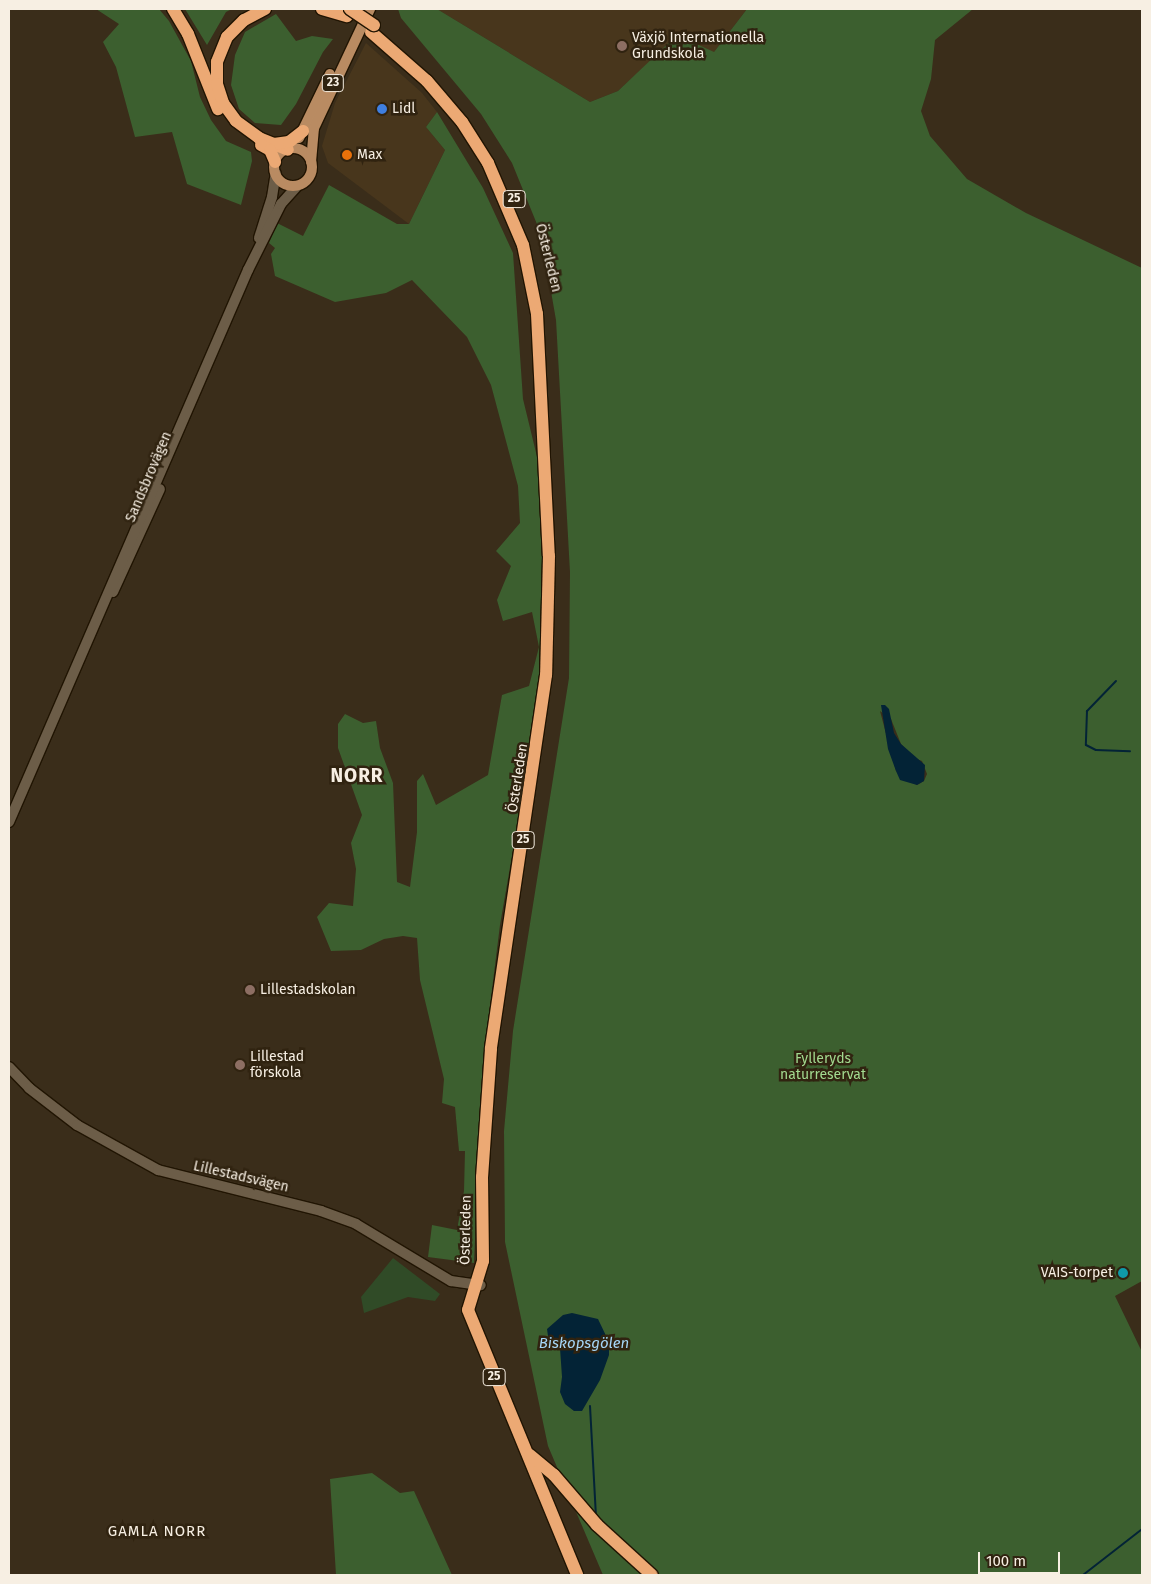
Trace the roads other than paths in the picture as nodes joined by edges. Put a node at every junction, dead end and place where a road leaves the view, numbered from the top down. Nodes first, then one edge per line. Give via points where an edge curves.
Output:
1 (173, 9) edge
2 (265, 9) edge
3 (322, 9) edge
4 (363, 9) edge
5 (370, 9) edge
6 (344, 11) edge
7 (303, 131) junction
8 (270, 144) junction
9 (289, 149) junction
10 (311, 162) junction
11 (276, 168) junction
12 (297, 186) junction
13 (248, 270) junction
14 (9, 822) edge
15 (9, 1067) edge
16 (478, 1285) junction
17 (531, 1461) junction
18 (577, 1575) edge
19 (652, 1575) edge

1 - 11 highway via 188,34 222,116 236,131 270,150
2 - 8 highway via 244,20 227,37 217,73 220,94 228,111 244,128
3 - 6 highway, Österleden
4 - 7 main road
5 - 10 main road, 23 via 314,128
6 - 16 highway, Österleden / 25, bridge via 419,62 468,118 504,177 525,228 542,292 549,353 551,500 546,675 496,1010 484,1158 483,1261
7 - 8 highway via 289,142
7 - 9 main road
8 - 9 highway
9 - 10 main road via 303,152
9 - 11 main road
10 - 12 main road, 23 via 309,177
11 - 12 main road via 284,184
11 - 13 main road, Sandsbrovägen via 272,197
12 - 13 main road, Sandsbrovägen via 281,204
13 - 14 main road, Sandsbrovägen via 149,515 114,590 97,618
15 - 16 main road, Lillestadsvägen via 29,1088 77,1125 158,1170 321,1211 356,1224 442,1277
16 - 17 highway, Österleden / 25 via 469,1298 470,1319
17 - 18 highway, Österleden / 25
17 - 19 highway via 554,1475 597,1525

